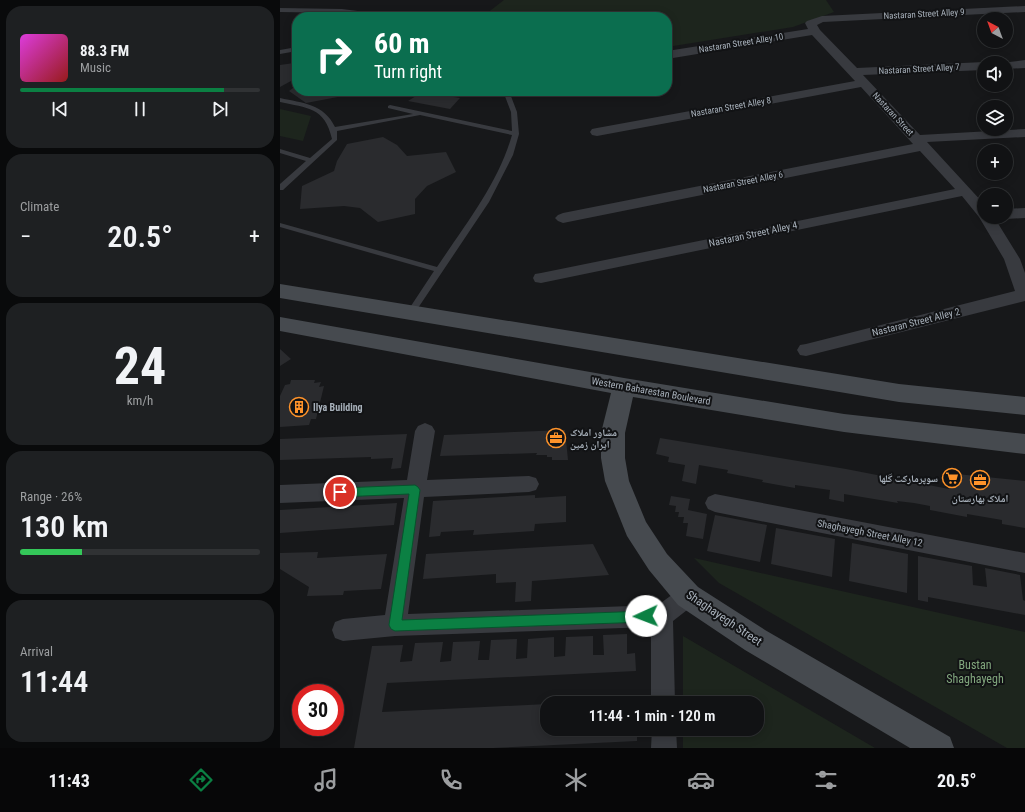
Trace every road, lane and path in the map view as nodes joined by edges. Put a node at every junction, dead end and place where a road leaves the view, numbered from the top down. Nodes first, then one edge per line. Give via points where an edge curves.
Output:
1 (1025, 9) edge
2 (280, 10) edge
3 (330, 12) edge
4 (815, 31) junction
5 (292, 50) edge
6 (280, 52) edge
7 (672, 54) edge
8 (1025, 64) edge
9 (1013, 65) edge
10 (977, 66) edge
11 (854, 72) junction
12 (864, 84) junction
13 (508, 96) edge
14 (280, 100) edge
15 (390, 107) dead end
16 (422, 114) junction
17 (334, 129) junction
18 (597, 132) dead end
19 (1025, 133) edge
20 (516, 134) junction
21 (920, 143) junction
22 (280, 151) edge
23 (310, 160) junction
24 (280, 188) edge
25 (965, 191) junction
26 (977, 206) edge
27 (1025, 213) edge
28 (1013, 214) edge
29 (562, 218) dead end
30 (280, 224) edge
31 (990, 224) edge
32 (439, 270) junction
33 (541, 278) dead end
34 (280, 291) edge
35 (1025, 295) edge
36 (411, 312) junction
37 (280, 324) edge
38 (806, 350) dead end
39 (624, 387) junction
40 (1025, 406) edge
41 (425, 431) dead end
42 (1025, 444) edge
43 (529, 484) dead end
44 (415, 490) junction
45 (280, 494) edge
46 (715, 503) dead end
47 (1025, 563) edge
48 (688, 596) junction
49 (662, 616) junction
50 (395, 625) junction
51 (343, 630) dead end
52 (663, 696) edge
53 (664, 736) edge
54 (664, 748) edge
55 (939, 748) edge

1 - 4 street, Nastaran Street Alley 9 via 822,19 810,23
2 - 3 lane
4 - 7 street, Nastaran Street Alley 10
4 - 11 street, Nastaran Street
5 - 6 lane
8 - 9 street
10 - 11 street, Nastaran Street Alley 7
11 - 12 street, Nastaran Street
12 - 18 street, Nastaran Street Alley 8
12 - 21 street, Nastaran Street
13 - 20 lane via 514,112
14 - 17 lane via 318,110 327,115
15 - 16 lane
16 - 17 lane
16 - 20 lane
17 - 23 lane via 335,139
19 - 21 street, Nastaran Street Alley 6
20 - 32 lane via 510,155 485,202
21 - 25 street, Nastaran Street
21 - 29 street, Nastaran Street Alley 6
22 - 23 lane
23 - 24 lane
25 - 26 street, Nastaran Street
25 - 33 street, Nastaran Street Alley 4
27 - 28 street
30 - 32 lane
31 - 35 street via 1012,259
32 - 36 lane
34 - 36 street
35 - 38 street, Nastaran Street Alley 2
36 - 40 street via 899,393
37 - 39 street, Western Baharestan Boulevard
39 - 42 street, Western Baharestan Boulevard via 844,423
39 - 48 street, Shaghayegh Street via 613,433 613,458 617,481 636,528 658,562
41 - 44 street
43 - 44 street
44 - 45 street
44 - 50 street
46 - 47 street, Shaghayegh Street Alley 12
48 - 49 street
48 - 55 street, Shaghayegh Street via 755,640
49 - 50 street
49 - 52 street
50 - 51 street
53 - 54 street

